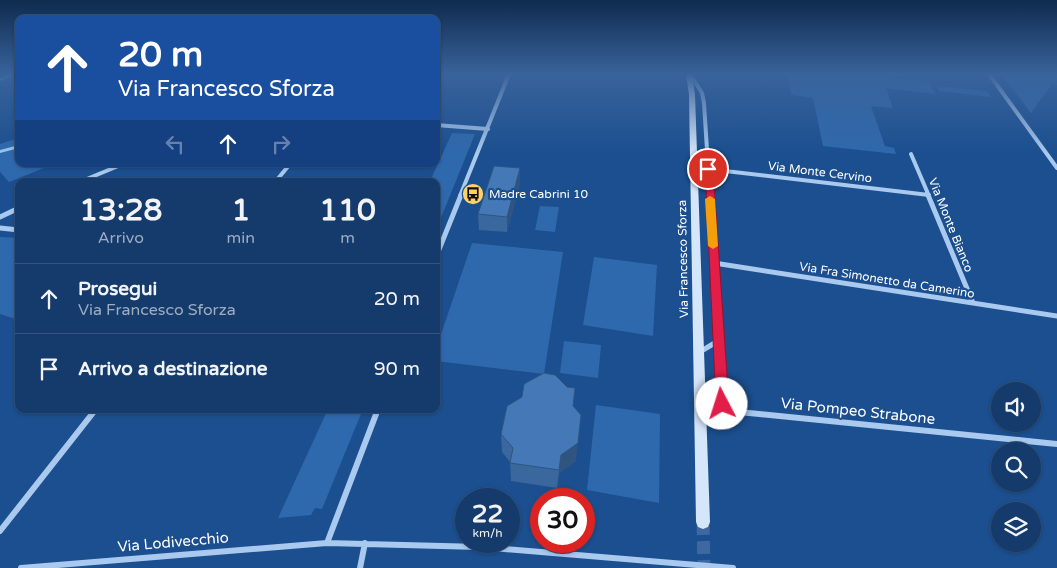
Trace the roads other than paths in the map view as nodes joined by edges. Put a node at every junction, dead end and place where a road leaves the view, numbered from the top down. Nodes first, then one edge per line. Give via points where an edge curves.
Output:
1 (499, 101) edge
2 (692, 101) edge
3 (704, 101) edge
4 (1008, 101) edge
5 (440, 125) edge
6 (488, 129) junction
7 (911, 154) dead end
8 (117, 167) edge
9 (288, 167) edge
10 (1057, 168) edge
11 (708, 169) junction
12 (89, 178) edge
13 (278, 178) edge
14 (928, 195) junction
15 (15, 210) edge
16 (0, 216) edge
17 (0, 228) edge
18 (15, 230) edge
19 (440, 247) edge
20 (714, 263) junction
21 (973, 303) junction
22 (1057, 316) edge
23 (718, 341) junction
24 (698, 353) junction
25 (93, 413) edge
26 (376, 413) edge
27 (1057, 444) edge
28 (703, 522) tunnel mouth
29 (0, 530) edge
30 (327, 543) junction
31 (365, 543) junction
32 (109, 564) edge
33 (20, 568) edge
34 (360, 568) edge
35 (733, 568) edge

1 - 6 street
2 - 24 street, Via Francesco Sforza
3 - 11 street, Via Francesco Sforza
4 - 10 street
5 - 6 street
6 - 19 street
7 - 14 street, Via Monte Bianco
8 - 12 street
9 - 13 street
11 - 14 street, Via Monte Cervino
11 - 20 street, Via Francesco Sforza
14 - 21 street, Via Monte Bianco
15 - 16 street
17 - 18 street
20 - 21 street, Via Fra Simonetto da Camerino
20 - 23 street, Via Francesco Sforza
21 - 22 street, Via Fra Simonetto da Camerino
23 - 24 street
23 - 27 street, Via Pompeo Strabone via 722,400 725,408 730,410
24 - 28 street, Via Francesco Sforza
25 - 29 street
26 - 30 street
30 - 31 street, Via Lodivecchio
30 - 32 street, Via Lodivecchio
31 - 34 street
31 - 35 street, Via Lodivecchio via 562,551
32 - 33 street, Via Lodivecchio

